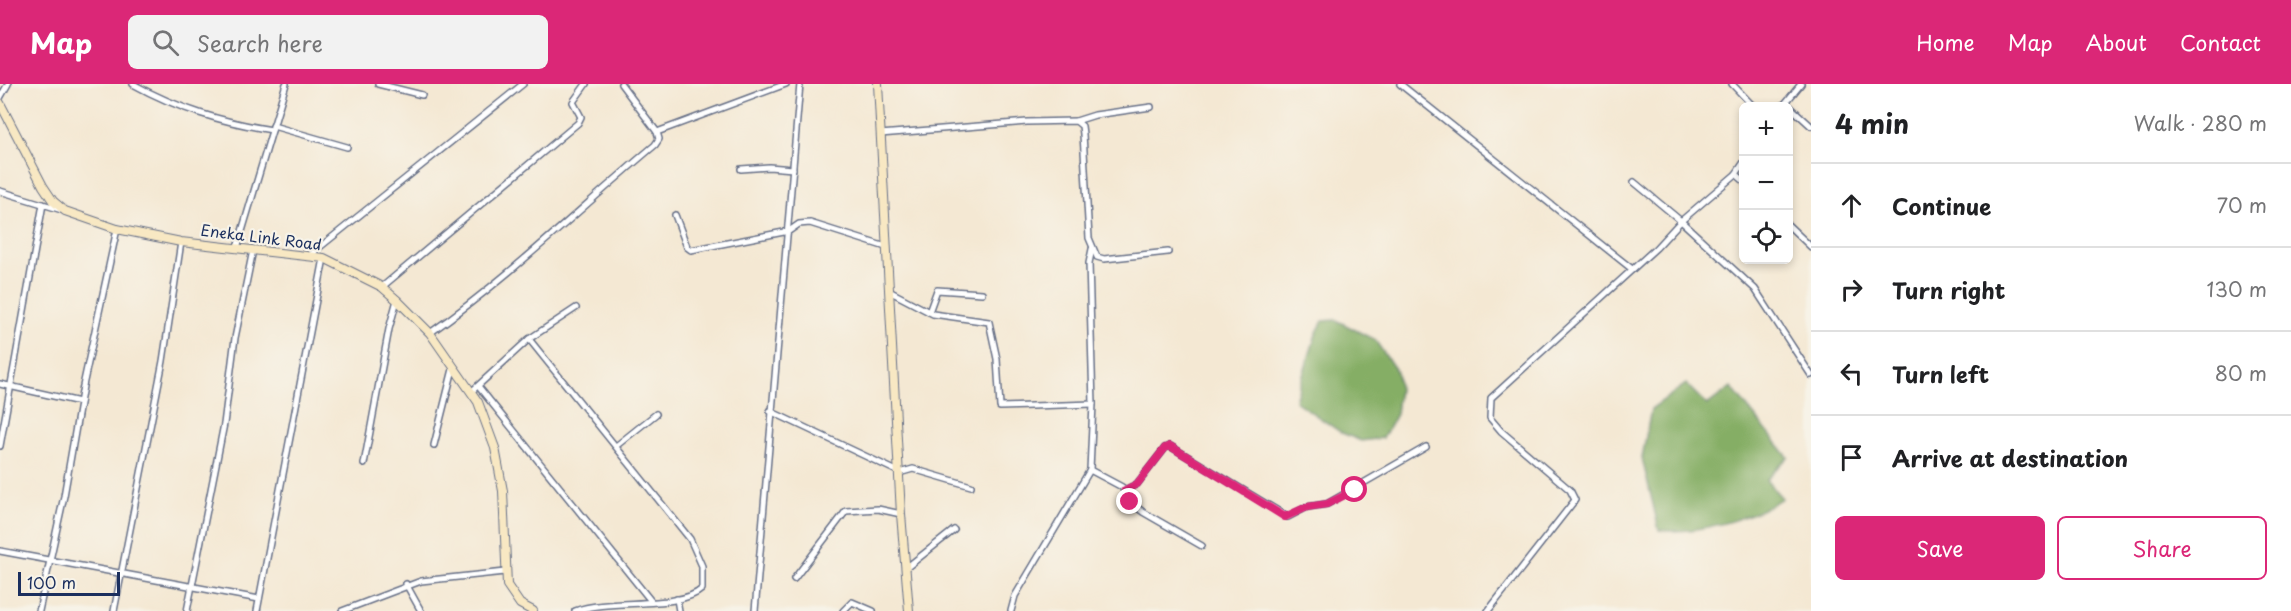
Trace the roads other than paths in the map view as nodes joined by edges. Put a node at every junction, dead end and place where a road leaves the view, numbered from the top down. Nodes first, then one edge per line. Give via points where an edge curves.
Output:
1 (8, 84) edge
2 (133, 84) edge
3 (286, 84) edge
4 (378, 84) edge
5 (523, 84) edge
6 (586, 84) edge
7 (621, 84) edge
8 (786, 84) edge
9 (800, 84) edge
10 (879, 84) edge
11 (1400, 84) edge
12 (1732, 84) edge
13 (1801, 84) edge
14 (423, 95) dead end
15 (0, 98) edge
16 (1749, 102) edge
17 (1786, 102) edge
18 (0, 103) edge
19 (1151, 107) dead end
20 (1793, 112) edge
21 (1076, 121) junction
22 (1811, 126) edge
23 (273, 128) junction
24 (657, 132) junction
25 (880, 134) junction
26 (347, 147) dead end
27 (741, 169) dead end
28 (793, 169) junction
29 (1739, 169) edge
30 (1736, 174) junction
31 (1739, 177) edge
32 (1634, 182) dead end
33 (0, 191) edge
34 (43, 204) junction
35 (65, 211) junction
36 (675, 215) dead end
37 (1681, 221) junction
38 (117, 229) junction
39 (1793, 230) edge
40 (789, 231) junction
41 (181, 242) junction
42 (886, 247) junction
43 (1811, 247) edge
44 (237, 248) junction
45 (1092, 249) junction
46 (253, 250) junction
47 (1168, 252) dead end
48 (310, 255) junction
49 (324, 258) junction
50 (1632, 269) junction
51 (382, 287) junction
52 (889, 291) junction
53 (982, 293) dead end
54 (397, 300) junction
55 (576, 308) dead end
56 (929, 312) junction
57 (430, 333) junction
58 (529, 339) junction
59 (453, 369) junction
60 (1811, 375) edge
61 (0, 384) edge
62 (478, 386) junction
63 (12, 387) junction
64 (471, 393) junction
65 (80, 402) junction
66 (1093, 404) junction
67 (770, 411) junction
68 (656, 414) dead end
69 (434, 445) dead end
70 (0, 446) edge
71 (616, 446) junction
72 (1426, 447) dead end
73 (364, 464) dead end
74 (1090, 470) junction
75 (899, 472) junction
76 (971, 486) dead end
77 (1125, 490) junction
78 (901, 514) junction
79 (954, 530) dead end
80 (1202, 546) dead end
81 (0, 551) edge
82 (50, 559) junction
83 (906, 568) junction
84 (505, 572) junction
85 (120, 574) junction
86 (794, 579) dead end
87 (406, 584) junction
88 (192, 588) junction
89 (259, 599) junction
90 (677, 599) junction
91 (651, 601) junction
92 (39, 611) edge
93 (114, 611) edge
94 (188, 611) edge
95 (257, 611) edge
96 (342, 611) edge
97 (421, 611) edge
98 (533, 611) edge
99 (575, 611) edge
100 (679, 611) edge
101 (755, 611) edge
102 (843, 611) edge
103 (873, 611) edge
104 (909, 611) edge
105 (1011, 611) edge
106 (1488, 611) edge

1 - 15 street
2 - 23 street via 195,113
3 - 23 street
4 - 14 street
5 - 48 street
6 - 51 street via 573,102 581,117 578,123
7 - 24 street
8 - 24 street
9 - 28 street
10 - 25 street
11 - 50 street
12 - 16 street
13 - 17 street
18 - 35 street, Eneka Link Road via 43,186
19 - 21 street
20 - 22 street
21 - 25 street
21 - 45 street via 1082,126
23 - 26 street
23 - 44 street
24 - 57 street via 659,139 655,145 474,302
25 - 42 street
27 - 28 street
28 - 40 street
29 - 30 street
30 - 31 street
30 - 37 street
32 - 37 street
33 - 34 street
34 - 35 street
34 - 63 street
35 - 38 street, Eneka Link Road
36 - 40 street via 691,250
37 - 50 street
37 - 60 street via 1755,289
38 - 41 street, Eneka Link Road
38 - 65 street
39 - 43 street
40 - 42 street via 810,223
40 - 67 street
41 - 44 street, Eneka Link Road
41 - 85 street via 163,361
42 - 52 street
44 - 46 street, Eneka Link Road
45 - 47 street via 1104,259
45 - 66 street via 1089,263
46 - 48 street, Eneka Link Road
46 - 88 street
48 - 49 street, Eneka Link Road
49 - 51 street, Eneka Link Road
49 - 89 street
50 - 106 street via 1491,398 1490,418 1570,490 1575,500
51 - 54 street, Eneka Link Road
52 - 56 street
52 - 75 street
53 - 56 street via 937,290
54 - 57 street, Eneka Link Road
54 - 73 street
55 - 58 street
56 - 66 street via 990,322 1000,407
57 - 59 street, Eneka Link Road
58 - 62 street
58 - 71 street
59 - 64 street, Eneka Link Road
59 - 69 street
61 - 63 street
62 - 64 street
62 - 91 street
63 - 65 street
63 - 70 street
64 - 84 street, Eneka Link Road via 495,447 503,491
65 - 82 street
66 - 74 street
67 - 75 street
67 - 101 street
68 - 71 street
71 - 90 street via 698,554 702,589
72 - 77 street via 1327,504 1307,507 1288,517 1170,446 1137,484
74 - 77 street
74 - 105 street via 1015,596
75 - 76 street via 913,469
75 - 78 street
77 - 80 street via 1130,502 1143,512
78 - 83 street
78 - 86 street via 878,509 846,511
79 - 83 street
81 - 82 street
82 - 85 street
82 - 92 street
83 - 104 street
84 - 87 street
84 - 98 street, Eneka Link Road via 512,595
85 - 88 street
85 - 93 street
87 - 96 street
87 - 97 street
88 - 89 street
88 - 94 street
89 - 95 street
90 - 91 street
90 - 100 street
91 - 99 street via 602,603
102 - 103 street via 852,603

